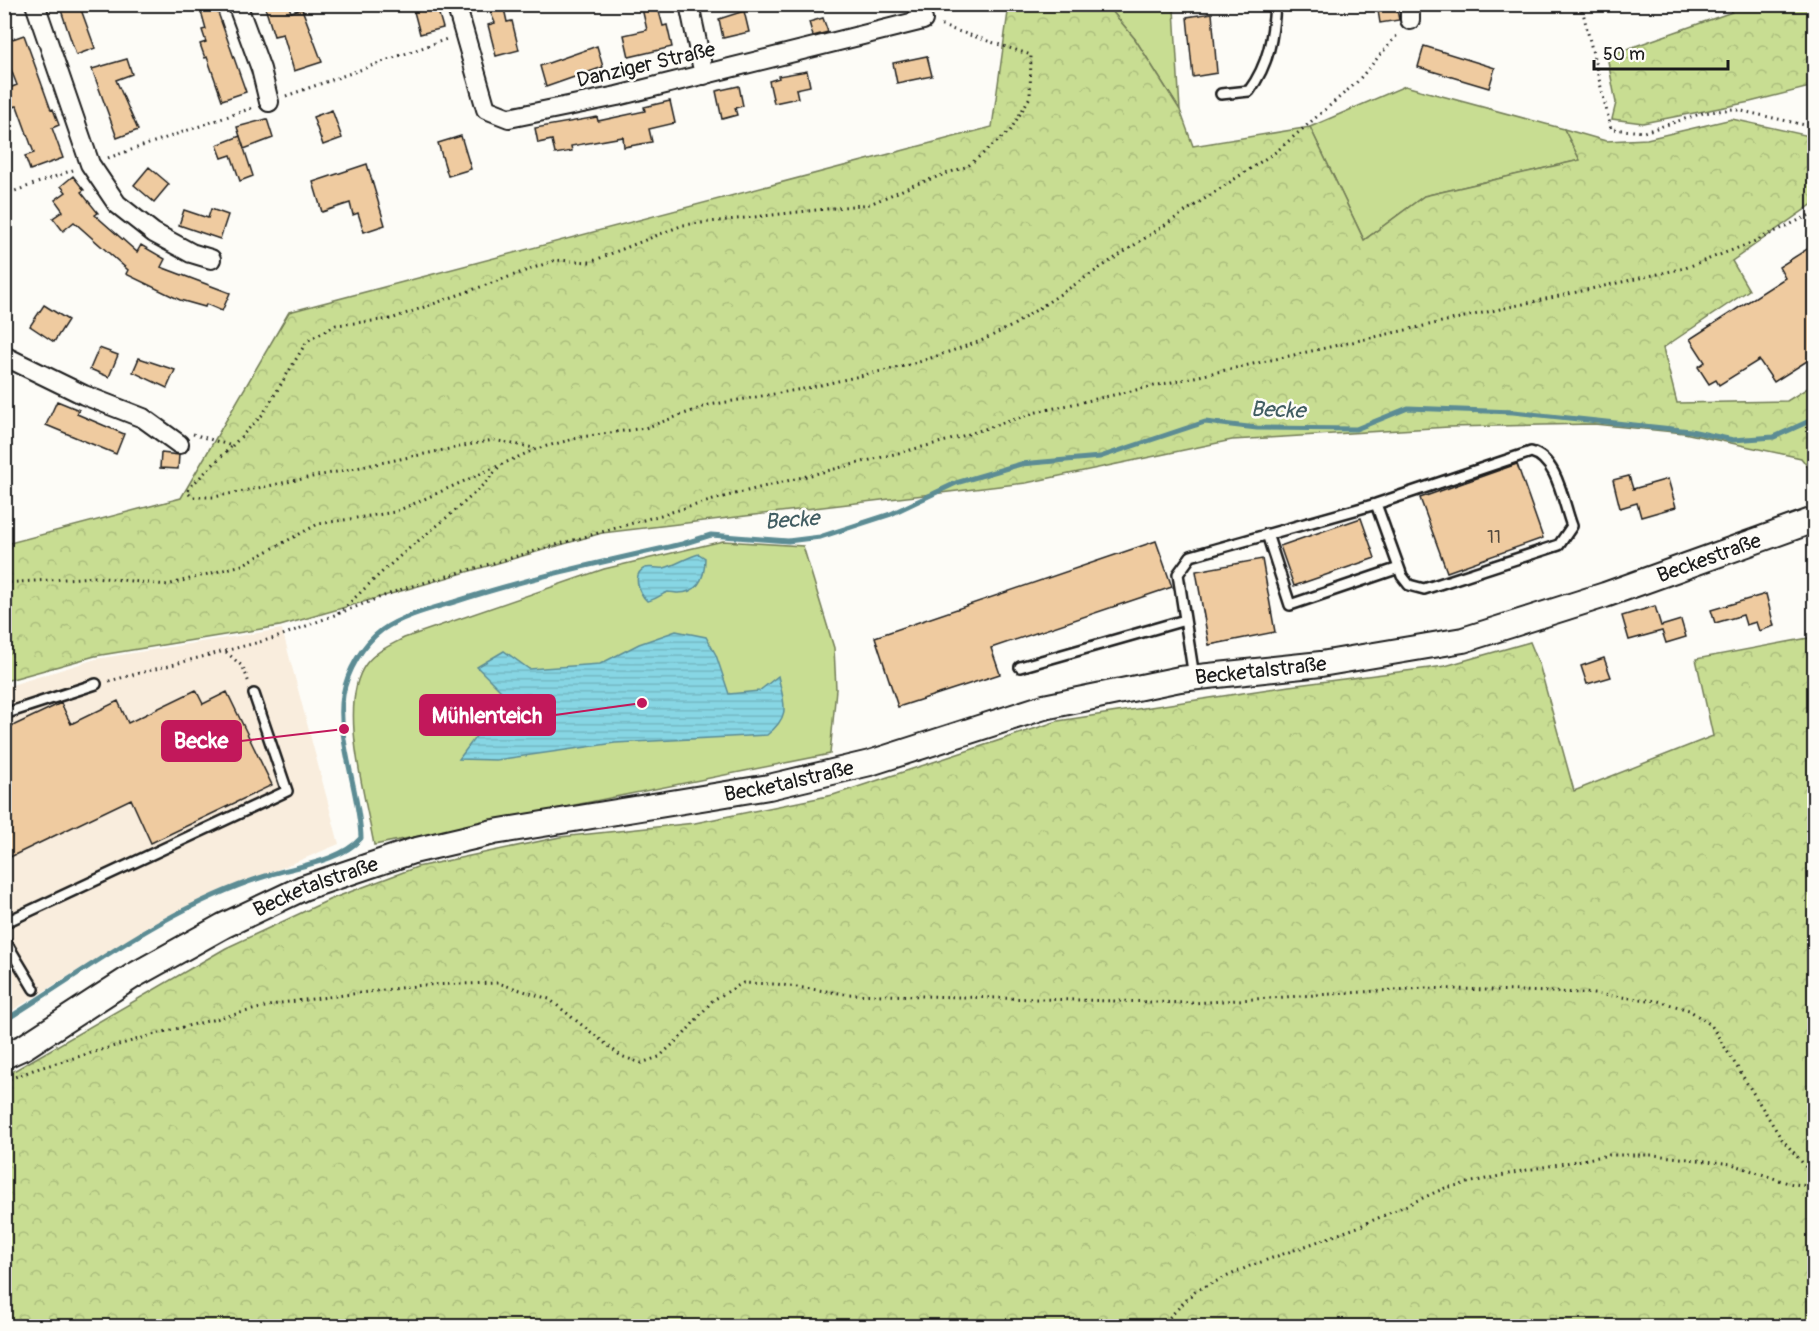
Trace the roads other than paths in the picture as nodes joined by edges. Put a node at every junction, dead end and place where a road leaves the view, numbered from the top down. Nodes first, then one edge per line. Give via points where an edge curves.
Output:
1 (35, 4) edge
2 (237, 4) edge
3 (456, 4) edge
4 (689, 4) edge
5 (1275, 4) edge
6 (920, 12) edge
7 (704, 75) junction
8 (1221, 94) dead end
9 (270, 102) road end
10 (211, 260) dead end
11 (4, 356) edge
12 (179, 444) road end
13 (1376, 504) junction
14 (1815, 520) edge
15 (1267, 534) junction
16 (1399, 568) junction
17 (1605, 595) joint
18 (1185, 620) junction
19 (1020, 667) dead end
20 (1194, 677) junction
21 (96, 684) road end
22 (254, 694) road end
23 (4, 714) edge
24 (4, 923) edge
25 (4, 939) edge
26 (34, 989) dead end
27 (4, 1056) edge

1 - 10 street via 90,164 117,204 154,233
2 - 9 street
3 - 7 street, Danziger Straße via 486,109 509,118
4 - 7 street
5 - 8 lane via 1273,40 1259,78 1249,91
6 - 7 street, Danziger Straße
11 - 12 street via 84,395 143,418
13 - 15 lane
13 - 16 lane
13 - 16 lane via 1531,452 1549,463 1572,526 1559,545 1424,589 1409,585
14 - 17 main road, Beckestraße
15 - 16 lane via 1290,605
15 - 18 lane via 1191,556 1178,574
17 - 20 main road, Becketalstraße via 1463,640 1321,664
18 - 19 lane
18 - 20 lane
20 - 27 main road, Becketalstraße via 1044,707 870,763 770,787 494,831 413,851 303,888 223,926
21 - 23 lane
22 - 24 lane via 287,791
25 - 26 lane

